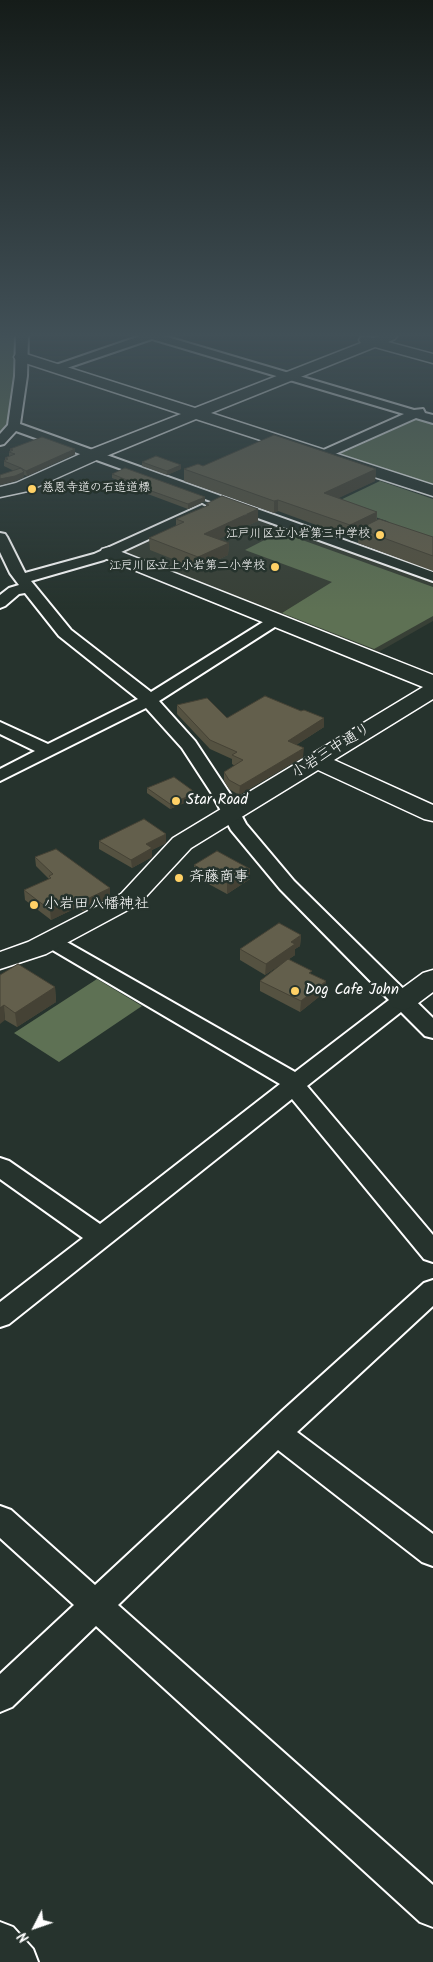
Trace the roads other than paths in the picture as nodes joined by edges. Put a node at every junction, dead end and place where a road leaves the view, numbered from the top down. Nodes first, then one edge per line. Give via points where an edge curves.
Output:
1 (13, 428) edge
2 (18, 428) edge
3 (160, 428) edge
4 (239, 428) edge
5 (385, 428) edge
6 (269, 438) junction
7 (0, 441) edge
8 (252, 445) edge
9 (93, 455) junction
10 (324, 455) junction
11 (185, 474) edge
12 (168, 482) junction
13 (433, 491) edge
14 (0, 492) edge
15 (221, 501) junction
16 (0, 537) edge
17 (109, 553) junction
18 (433, 577) edge
19 (25, 583) junction
20 (0, 603) edge
21 (276, 620) junction
22 (433, 683) edge
23 (433, 690) edge
24 (147, 700) junction
25 (0, 726) edge
26 (48, 750) junction
27 (318, 762) junction
28 (0, 776) edge
29 (231, 813) junction
30 (433, 814) edge
31 (51, 940) junction
32 (0, 961) edge
33 (431, 984) edge
34 (403, 1001) junction
35 (433, 1031) edge
36 (294, 1085) junction
37 (0, 1167) edge
38 (101, 1238) junction
39 (433, 1252) edge
40 (433, 1290) edge
41 (0, 1317) edge
42 (278, 1434) junction
43 (0, 1519) edge
44 (433, 1552) edge
45 (96, 1606) junction
46 (0, 1696) edge
47 (433, 1909) edge
48 (0, 1940) edge
49 (20, 1962) edge

1 - 7 street
2 - 9 street
3 - 9 street
4 - 6 street
5 - 10 street
6 - 8 street
6 - 10 street
9 - 12 street
9 - 14 street via 22,487
10 - 13 street
11 - 12 street
12 - 15 street
15 - 17 street
15 - 18 street
16 - 19 street
17 - 19 street
17 - 21 street
19 - 20 street
19 - 24 street via 68,636 132,683
21 - 22 street
21 - 24 street
23 - 27 street, 小岩三中通り
24 - 26 street
24 - 29 street via 189,744
25 - 26 street
26 - 28 street
27 - 29 street, 小岩三中通り
27 - 30 street
29 - 31 street, 小岩三中通り via 182,843 130,899
29 - 34 street via 238,826 288,885
31 - 32 street, 小岩三中通り
31 - 36 street
33 - 34 street
34 - 35 street
34 - 36 street
36 - 38 street
36 - 39 street
37 - 38 street
38 - 41 street
40 - 42 street
42 - 44 street
42 - 45 street
43 - 45 street
45 - 46 street
45 - 47 street
48 - 49 street

